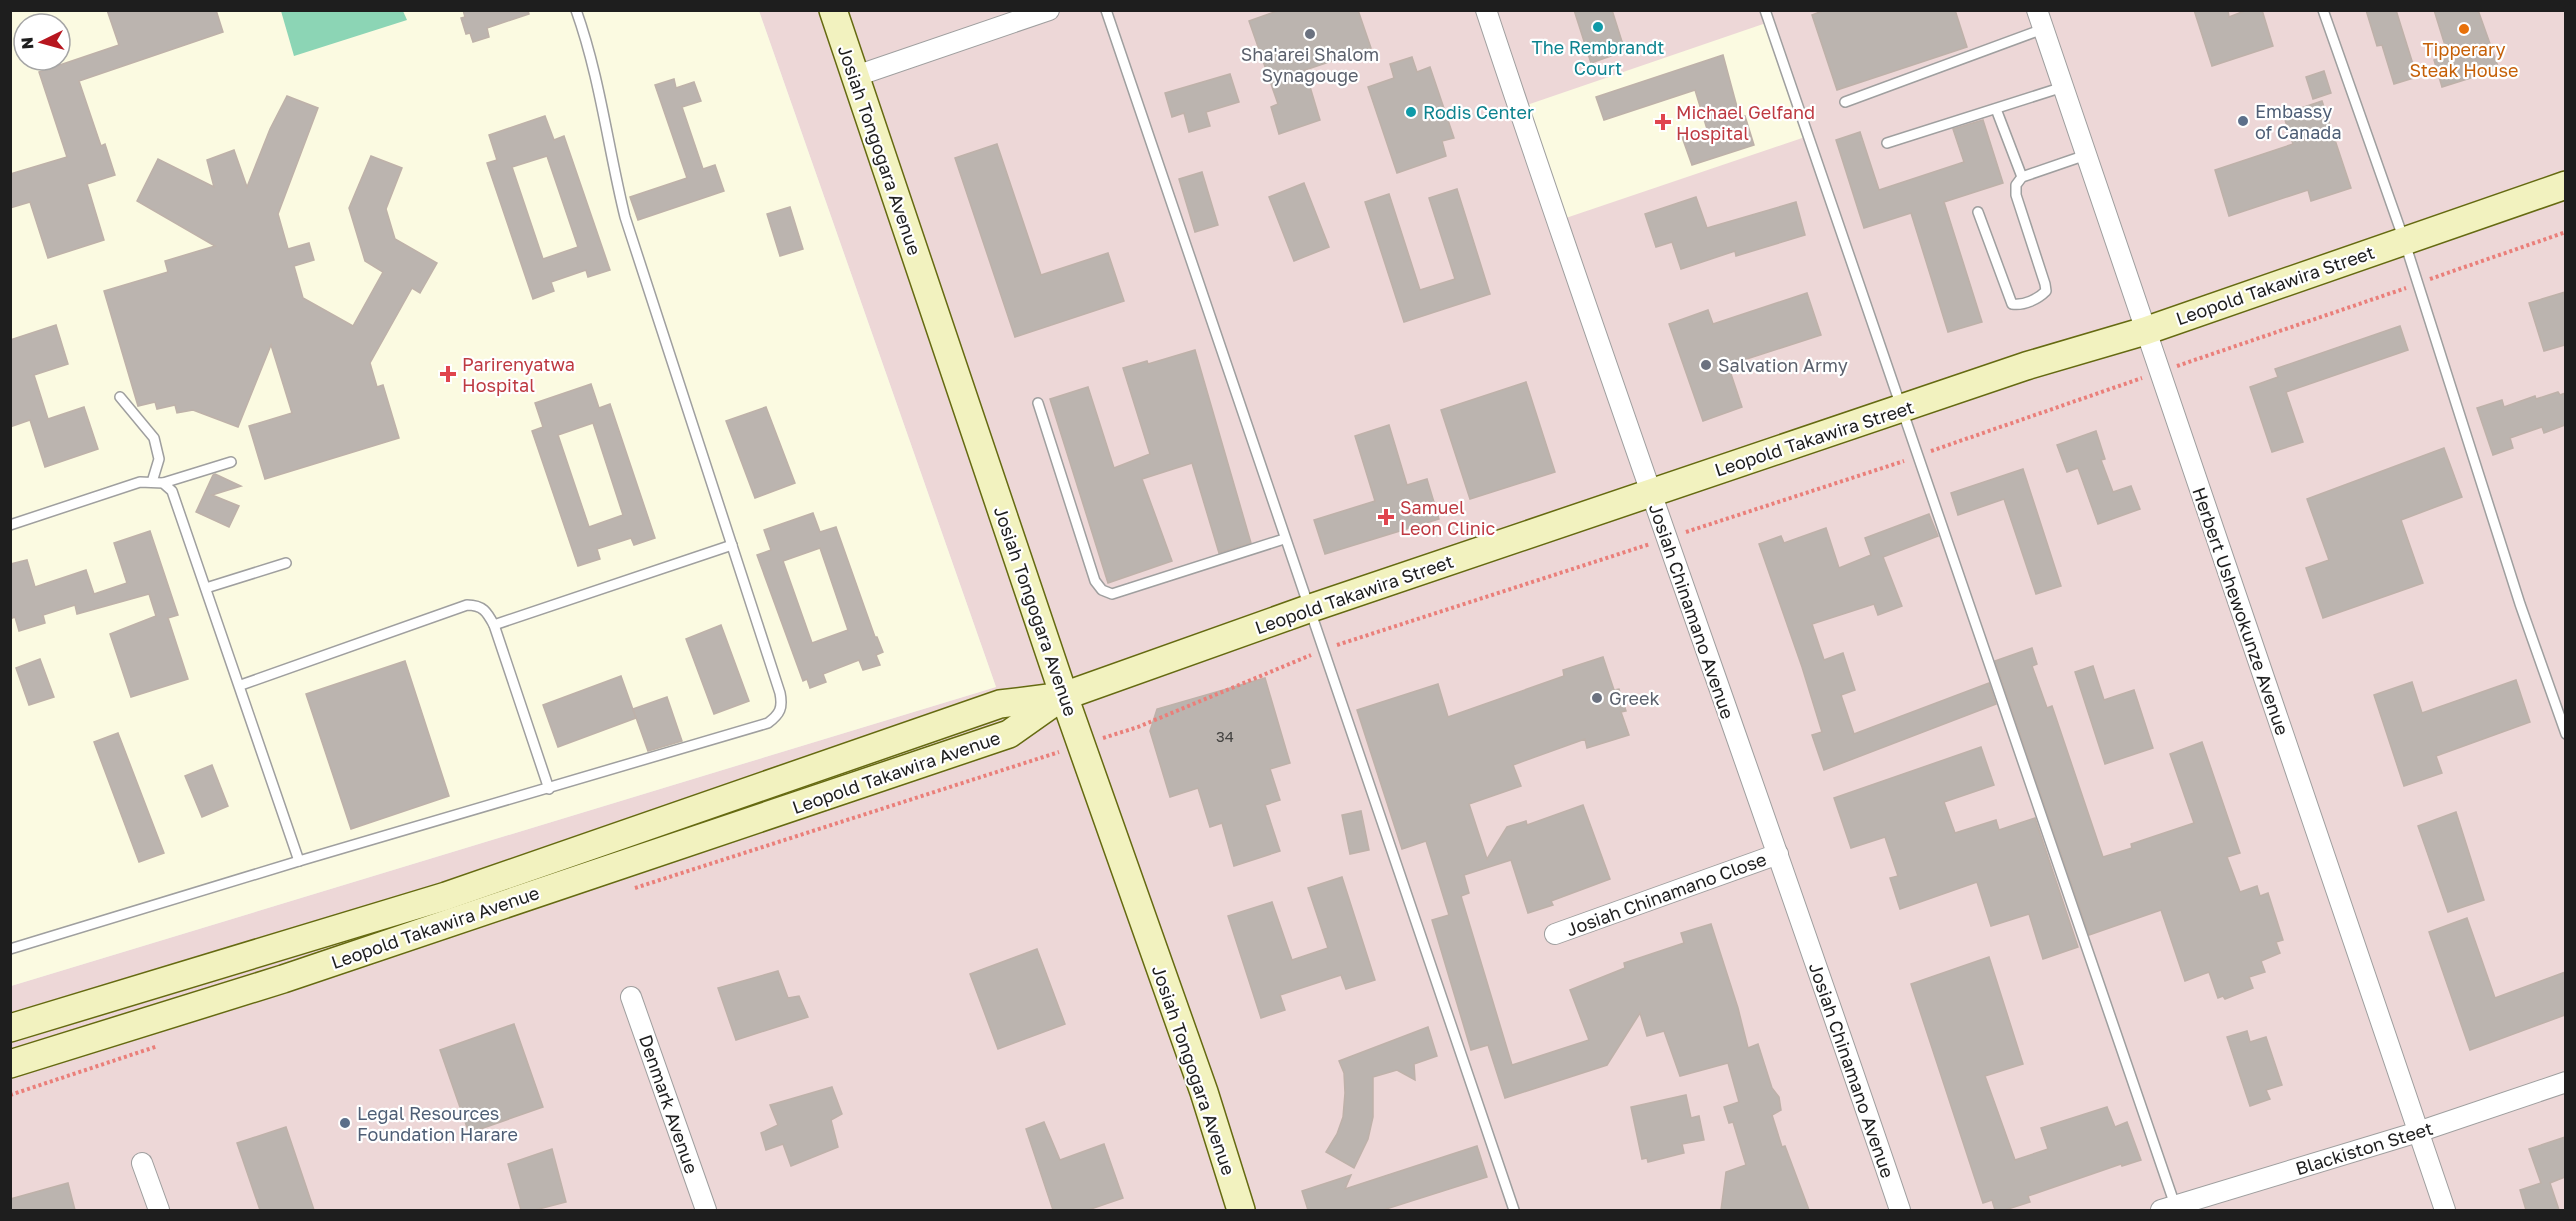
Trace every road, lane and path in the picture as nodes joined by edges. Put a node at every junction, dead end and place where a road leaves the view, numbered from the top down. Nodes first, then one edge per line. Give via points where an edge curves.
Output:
1 (576, 10) edge
2 (833, 10) edge
3 (1049, 10) edge
4 (1106, 10) edge
5 (1486, 10) edge
6 (1766, 10) edge
7 (2323, 10) edge
8 (2040, 20) edge
9 (856, 76) junction
10 (2063, 87) junction
11 (1845, 102) dead end
12 (1996, 109) junction
13 (1887, 143) dead end
14 (2086, 155) junction
15 (2022, 177) junction
16 (2565, 185) edge
17 (1978, 212) dead end
18 (2565, 232) edge
19 (2404, 240) junction
20 (2418, 283) junction
21 (2145, 331) junction
22 (2160, 372) junction
23 (120, 397) dead end
24 (1038, 403) dead end
25 (1903, 408) junction
26 (1919, 455) junction
27 (231, 462) dead end
28 (152, 482) junction
29 (163, 483) junction
30 (1650, 493) junction
31 (10, 525) edge
32 (1284, 539) junction
33 (1666, 539) junction
34 (732, 545) junction
35 (286, 563) dead end
36 (206, 588) junction
37 (1308, 609) junction
38 (494, 625) junction
39 (1322, 651) junction
40 (241, 685) junction
41 (1064, 696) junction
42 (2565, 734) edge
43 (1082, 745) junction
44 (549, 789) junction
45 (1778, 854) junction
46 (299, 861) junction
47 (625, 891) dead end
48 (1555, 934) dead end
49 (10, 949) edge
50 (631, 997) dead end
51 (10, 1028) edge
52 (158, 1045) dead end
53 (10, 1064) edge
54 (2565, 1082) edge
55 (10, 1095) edge
56 (2418, 1132) junction
57 (142, 1163) dead end
58 (2171, 1209) edge
59 (159, 1210) edge
60 (706, 1210) edge
61 (1241, 1210) edge
62 (1514, 1210) edge
63 (1900, 1210) edge
64 (2445, 1210) edge

1 - 34 lane via 590,51 625,217
2 - 9 main road, Josiah Tongogara Avenue
3 - 9 street
4 - 32 lane
5 - 30 street, Josiah Chinamano Avenue
6 - 25 lane
7 - 19 lane
8 - 10 street, Herbert Ushewokunze Avenue
8 - 11 lane
9 - 41 main road, Josiah Tongogara Avenue
10 - 12 lane
10 - 14 street, Herbert Ushewokunze Avenue
12 - 13 lane
12 - 15 lane
14 - 15 lane
14 - 21 street, Herbert Ushewokunze Avenue
15 - 17 lane via 2016,185 2016,195 2045,284 2046,291 2040,297 2012,304
16 - 19 main road, Leopold Takawira Street
18 - 20 path
19 - 20 lane
19 - 21 main road, Leopold Takawira Street
20 - 22 path
20 - 42 lane
21 - 22 street, Herbert Ushewokunze Avenue
21 - 25 main road, Leopold Takawira Street
22 - 26 path
22 - 56 street, Herbert Ushewokunze Avenue
23 - 28 lane via 154,438 159,459
24 - 32 lane via 1095,581 1102,590 1112,594
25 - 26 lane
25 - 30 main road, Leopold Takawira Street
26 - 33 path
26 - 58 lane
27 - 29 lane
28 - 29 lane
28 - 31 lane via 140,482
29 - 36 lane via 172,491
30 - 33 street, Josiah Chinamano Avenue
30 - 37 main road, Leopold Takawira Street
32 - 37 lane
33 - 39 path
33 - 45 street, Josiah Chinamano Avenue
34 - 38 lane
34 - 44 lane via 780,693 783,705 779,715 768,723
35 - 36 lane
36 - 40 lane
37 - 39 lane
37 - 41 main road, Leopold Takawira Street
38 - 40 lane via 486,610 467,605
38 - 44 lane
39 - 43 path via 1138,727
39 - 62 lane
40 - 46 lane
41 - 43 main road, Josiah Tongogara Avenue
41 - 51 main road, Leopold Takawira Avenue via 989,708 446,896
41 - 53 main road, Leopold Takawira Avenue via 1009,734 283,979
43 - 47 path
43 - 61 main road, Josiah Tongogara Avenue via 1204,1092
44 - 46 lane
45 - 48 street, Josiah Chinamano Close
45 - 63 street, Josiah Chinamano Avenue
46 - 49 lane
50 - 60 street, Denmark Avenue
52 - 55 path
54 - 56 street, Blackiston Steet
56 - 58 street, Blackiston Steet
56 - 64 street, Herbert Ushewokunze Avenue
57 - 59 street

